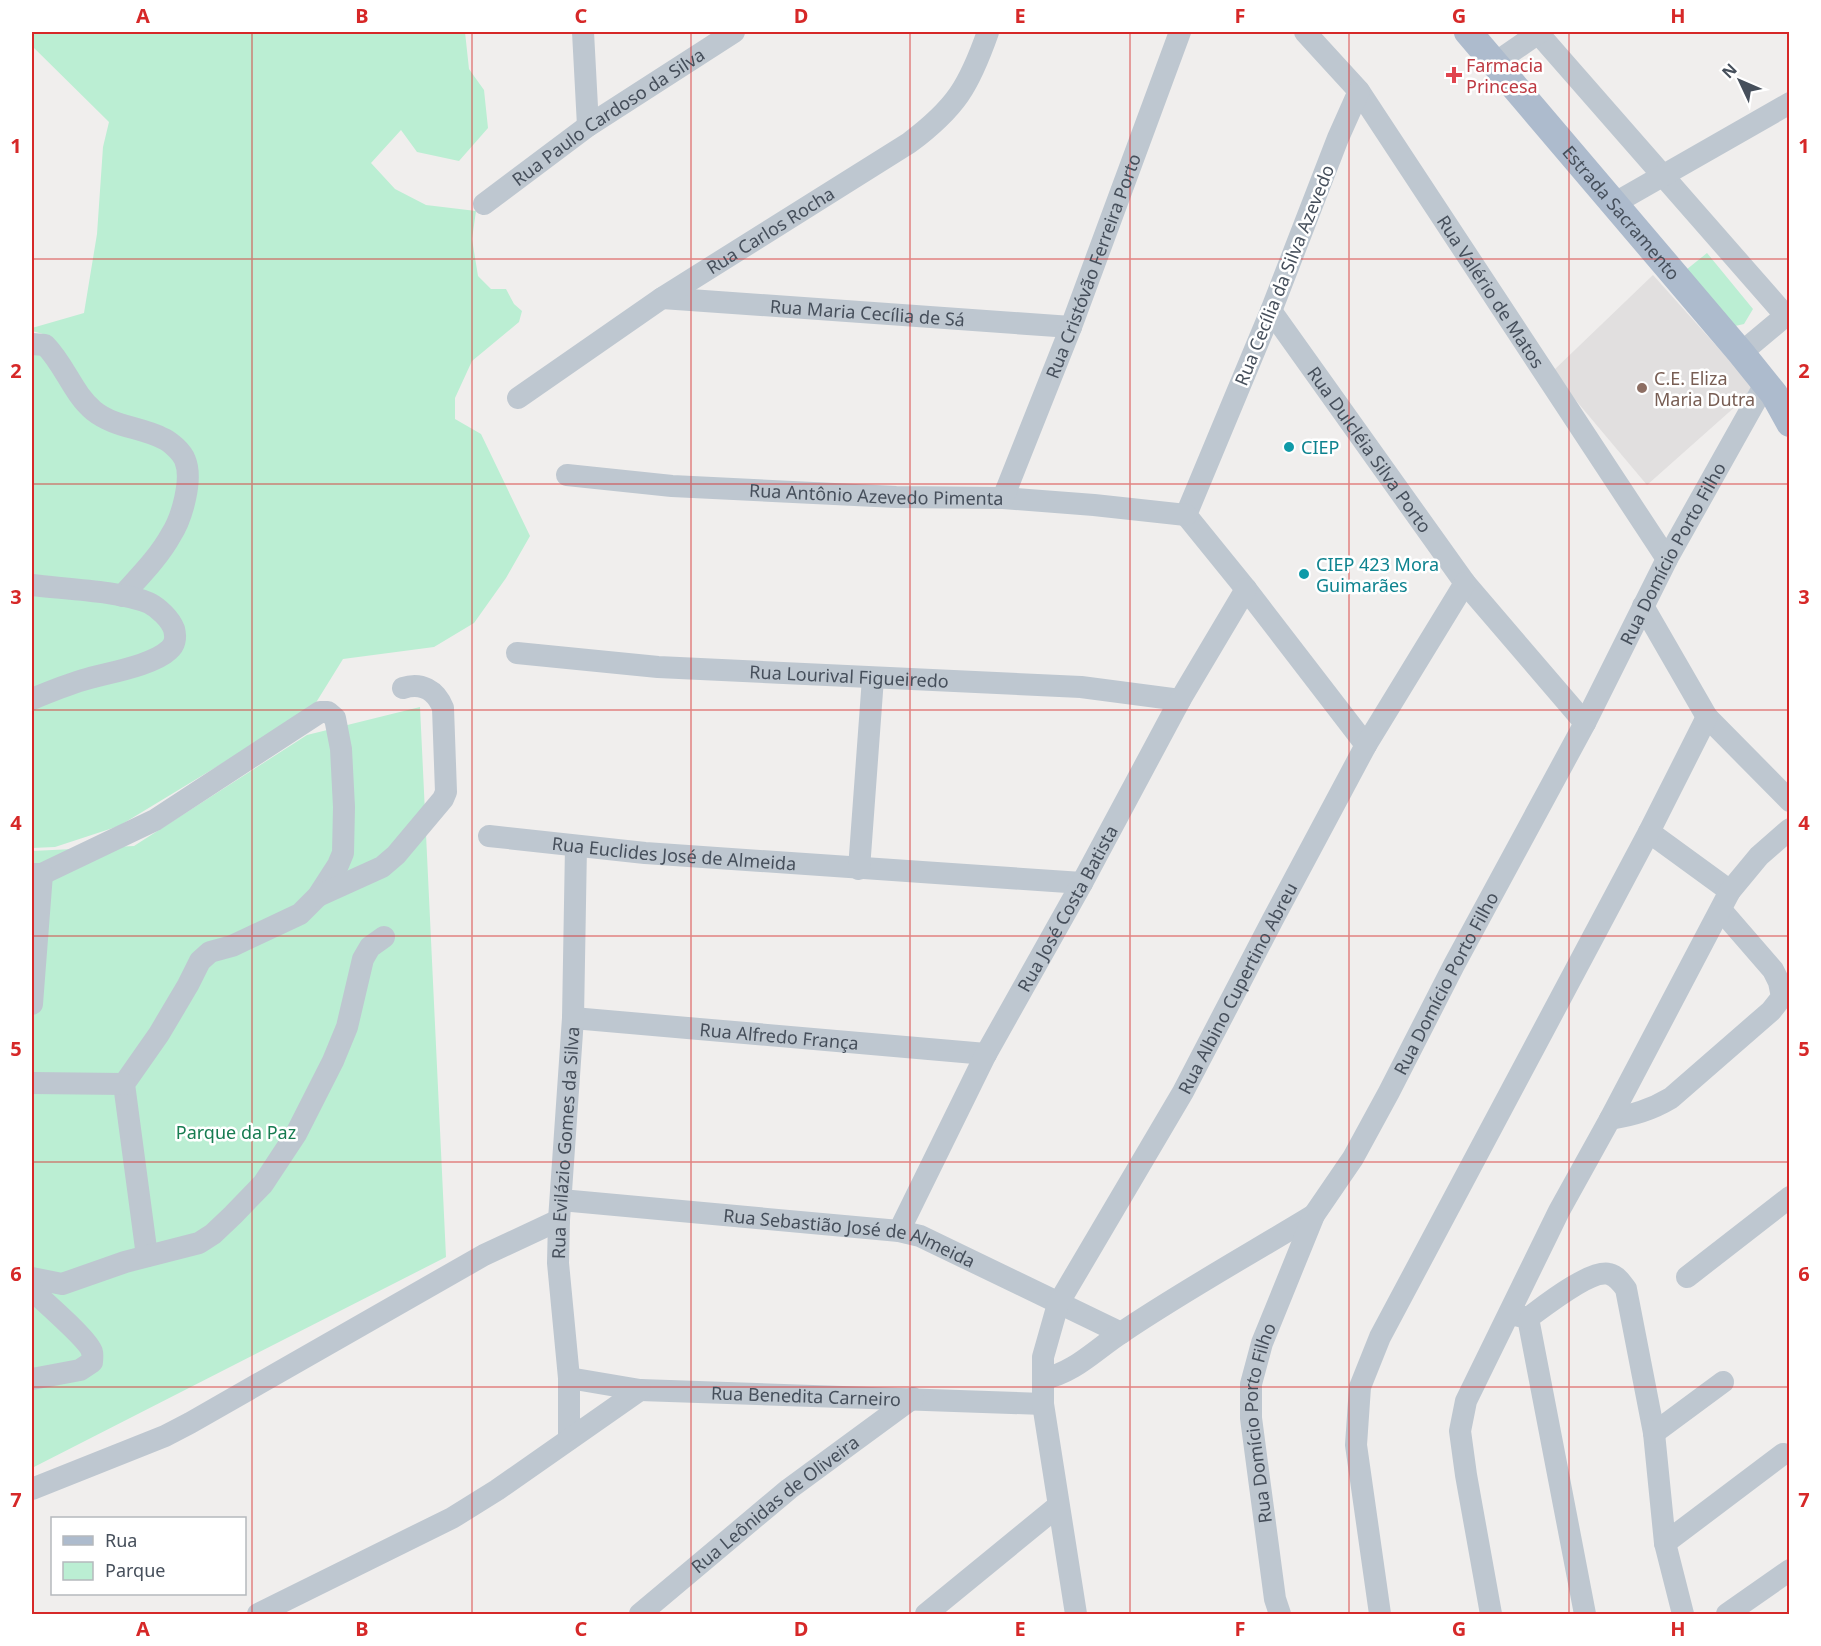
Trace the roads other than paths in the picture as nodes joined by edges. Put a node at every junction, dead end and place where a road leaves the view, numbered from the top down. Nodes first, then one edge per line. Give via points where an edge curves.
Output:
1 (583, 32) edge
2 (734, 32) edge
3 (988, 32) edge
4 (1180, 32) edge
5 (1305, 32) edge
6 (1468, 32) edge
7 (1539, 32) edge
8 (1495, 63) junction
9 (1359, 91) junction
10 (1786, 112) edge
11 (588, 126) junction
12 (1664, 174) junction
13 (1615, 203) junction
14 (484, 204) dead end
15 (662, 298) junction
16 (1271, 311) junction
17 (1787, 314) edge
18 (1071, 327) junction
19 (32, 344) edge
20 (1741, 353) junction
21 (1776, 393) edge
22 (518, 398) dead end
23 (1790, 423) edge
24 (567, 475) dead end
25 (1003, 498) junction
26 (1186, 515) junction
27 (1666, 559) junction
28 (1465, 583) junction
29 (32, 585) edge
30 (1246, 589) junction
31 (123, 596) junction
32 (1643, 606) junction
33 (517, 653) dead end
34 (873, 678) junction
35 (402, 688) dead end
36 (32, 699) edge
37 (1180, 700) junction
38 (1707, 717) junction
39 (1585, 723) junction
40 (1366, 745) junction
41 (1790, 801) edge
42 (1649, 832) junction
43 (1788, 833) edge
44 (489, 836) dead end
45 (576, 846) junction
46 (859, 869) junction
47 (37, 874) edge
48 (1082, 883) junction
49 (318, 897) junction
50 (1725, 900) junction
51 (384, 937) dead end
52 (32, 1004) edge
53 (573, 1018) junction
54 (986, 1054) junction
55 (32, 1083) edge
56 (124, 1084) junction
57 (1610, 1119) junction
58 (1790, 1197) edge
59 (560, 1210) junction
60 (1314, 1215) junction
61 (898, 1231) junction
62 (147, 1256) junction
63 (1687, 1277) dead end
64 (32, 1278) edge
65 (32, 1290) edge
66 (1059, 1304) junction
67 (1518, 1315) junction
68 (1121, 1333) junction
69 (569, 1378) junction
70 (32, 1379) edge
71 (1043, 1380) junction
72 (1723, 1382) dead end
73 (640, 1390) junction
74 (913, 1398) junction
75 (1043, 1404) junction
76 (1654, 1433) junction
77 (568, 1439) junction
78 (1783, 1454) dead end
79 (32, 1489) edge
80 (1058, 1506) junction
81 (1665, 1543) junction
82 (1790, 1570) edge
83 (258, 1614) edge
84 (640, 1614) edge
85 (926, 1614) edge
86 (1076, 1614) edge
87 (1280, 1614) edge
88 (1380, 1614) edge
89 (1491, 1614) edge
90 (1585, 1614) edge
91 (1683, 1614) edge
92 (1727, 1614) edge

1 - 11 street
2 - 11 street, Rua Paulo Cardoso da Silva
3 - 15 street, Rua Carlos Rocha via 954,105 930,128
4 - 18 street, Rua Cristóvão Ferreira Porto
5 - 9 street, Rua Valério de Matos
6 - 8 main road, Estrada Sacramento
7 - 8 street
7 - 12 street
8 - 13 main road, Estrada Sacramento
9 - 16 street, Rua Cecília da Silva Azevedo
9 - 27 street, Rua Valério de Matos
10 - 12 street
11 - 14 street, Rua Paulo Cardoso da Silva
12 - 13 street
12 - 17 street
13 - 20 main road, Estrada Sacramento
15 - 18 street, Rua Maria Cecília de Sá
15 - 22 street, Rua Carlos Rocha
16 - 26 street, Rua Cecília da Silva Azevedo
16 - 28 street, Rua Dulcléia Silva Porto
17 - 20 street
18 - 25 street, Rua Cristóvão Ferreira Porto
19 - 31 street via 45,345 52,352 95,412 164,438 185,459 185,500 172,535
20 - 21 main road, Estrada Sacramento
21 - 23 main road, Estrada Sacramento
21 - 27 street, Rua Domício Porto Filho
24 - 25 street, Rua Antônio Azevedo Pimenta via 672,486
25 - 26 street, Rua Antônio Azevedo Pimenta
26 - 30 street
27 - 32 street, Rua Domício Porto Filho
28 - 39 street, Rua Dulcléia Silva Porto
28 - 40 street, Rua Albino Cupertino Abreu
29 - 31 street
30 - 37 street, Rua José Costa Batista
30 - 40 street
31 - 36 street via 160,610 176,636 168,651
32 - 38 street
32 - 39 street, Rua Domício Porto Filho
33 - 34 street, Rua Lourival Figueiredo via 658,667
34 - 37 street, Rua Lourival Figueiredo via 1069,686
34 - 46 street
35 - 49 street via 414,684 439,698 443,708 446,792 382,867
37 - 48 street, Rua José Costa Batista
38 - 41 street
38 - 42 street
39 - 60 street, Rua Domício Porto Filho via 1353,1158
40 - 66 street, Rua Albino Cupertino Abreu via 1183,1092
42 - 50 street
42 - 88 street via 1380,1337 1360,1387 1356,1445
43 - 50 street via 1759,856
44 - 45 street, Rua Euclides José de Almeida
45 - 46 street, Rua Euclides José de Almeida
45 - 53 street, Rua Evilázio Gomes da Silva
46 - 48 street, Rua Euclides José de Almeida
47 - 49 street via 155,820 320,712 328,712 335,717 341,749 343,853
47 - 52 street
48 - 54 street, Rua José Costa Batista
49 - 56 street via 286,922 210,952 200,961 159,1034
50 - 57 street
50 - 57 street via 1773,970 1782,997 1772,1011 1671,1098 1637,1114
51 - 62 street via 363,958 347,1027 333,1061 296,1134 263,1184 199,1243
53 - 54 street, Rua Alfredo França
53 - 59 street, Rua Evilázio Gomes da Silva
54 - 61 street, Rua José Costa Batista
55 - 56 street
56 - 62 street
57 - 67 street via 1559,1211
58 - 63 street
59 - 61 street, Rua Sebastião José de Almeida
59 - 69 street, Rua Evilázio Gomes da Silva via 559,1285
59 - 79 street via 190,1423
60 - 68 street
60 - 87 street, Rua Domício Porto Filho via 1262,1343 1251,1384 1251,1418
61 - 66 street, Rua Sebastião José de Almeida via 934,1242
62 - 64 street via 62,1284
65 - 70 street via 93,1353 92,1362 80,1370
66 - 68 street, Rua Sebastião José de Almeida
66 - 71 street, Rua Albino Cupertino Abreu via 1044,1357
67 - 76 street via 1593,1276 1608,1273 1618,1278 1626,1289
67 - 89 street via 1466,1401 1461,1431
67 - 90 street
68 - 71 street via 1068,1371
69 - 73 street, Rua Benedita Carneiro
69 - 77 street, Rua Evilázio Gomes da Silva
71 - 75 street, Rua Albino Cupertino Abreu
72 - 76 street
73 - 74 street, Rua Benedita Carneiro
73 - 77 street
74 - 75 street, Rua Benedita Carneiro
74 - 84 street, Rua Leônidas de Oliveira via 789,1489
75 - 80 street, Rua Albino Cupertino Abreu
76 - 81 street
77 - 83 street via 452,1518
78 - 81 street
80 - 85 street
80 - 86 street, Rua Albino Cupertino Abreu
81 - 91 street
82 - 92 street

